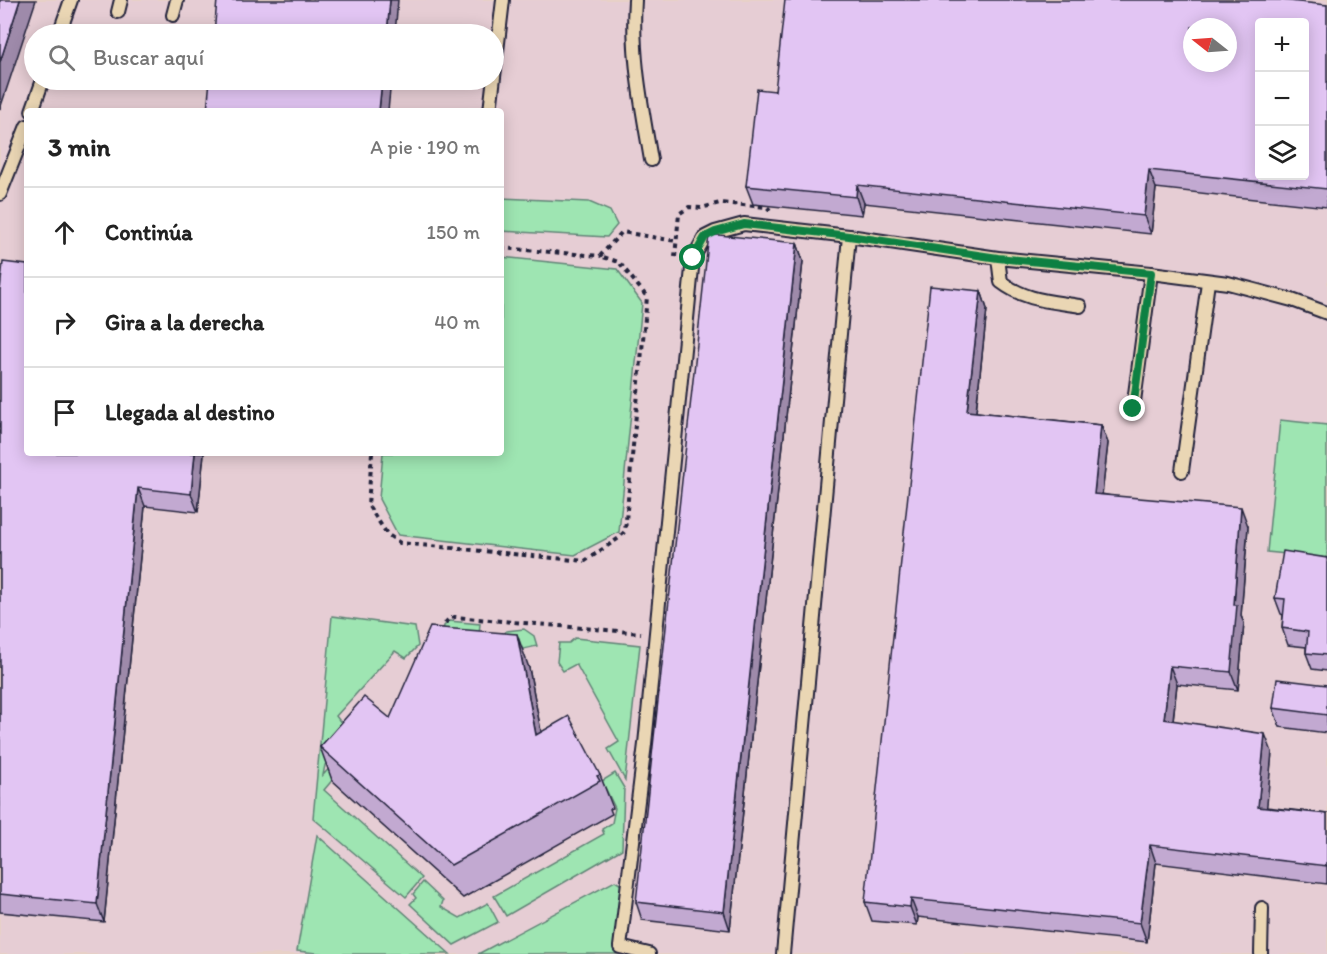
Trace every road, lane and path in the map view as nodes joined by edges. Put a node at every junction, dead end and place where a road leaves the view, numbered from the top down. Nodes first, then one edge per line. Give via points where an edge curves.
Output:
1 (71, 0) edge
2 (177, 0) edge
3 (503, 0) edge
4 (634, 0) edge
5 (173, 15) dead end
6 (63, 24) edge
7 (500, 24) edge
8 (39, 90) edge
9 (492, 90) edge
10 (33, 108) edge
11 (490, 108) edge
12 (24, 139) edge
13 (651, 160) dead end
14 (0, 194) edge
15 (849, 236) junction
16 (676, 241) dead end
17 (504, 248) edge
18 (600, 256) junction
19 (998, 258) junction
20 (1151, 273) junction
21 (1208, 282) junction
22 (1080, 306) dead end
23 (1327, 313) edge
24 (1133, 409) dead end
25 (372, 456) edge
26 (1182, 471) dead end
27 (650, 634) dead end
28 (440, 639) edge
29 (1262, 908) dead end
30 (620, 951) edge
31 (649, 954) edge
32 (783, 954) edge
33 (1261, 954) edge

1 - 6 lane
2 - 5 lane
3 - 7 lane
4 - 13 lane via 638,87
8 - 10 lane
9 - 11 lane
12 - 14 lane
15 - 19 lane
15 - 30 lane via 744,224 705,237 693,258 645,744
15 - 32 lane
16 - 18 path via 622,232
17 - 18 path
18 - 25 path via 619,262 647,297 625,531 619,538 585,561 400,543 387,534 368,505
19 - 20 lane
19 - 22 lane via 1001,282 1014,292
20 - 21 lane
20 - 24 lane
21 - 23 lane via 1228,283
21 - 26 lane
27 - 28 path via 455,617 444,624
29 - 33 lane
30 - 31 lane

